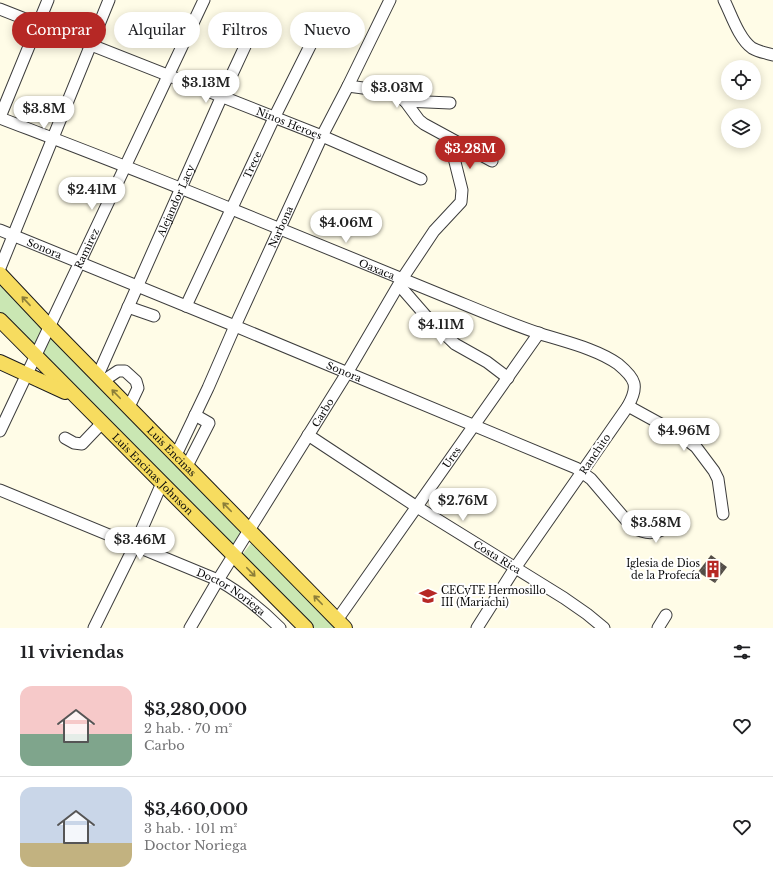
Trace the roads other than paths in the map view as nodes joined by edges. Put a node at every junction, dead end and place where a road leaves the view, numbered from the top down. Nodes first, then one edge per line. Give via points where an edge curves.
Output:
1 (48, 0) edge
2 (109, 0) edge
3 (204, 0) edge
4 (390, 0) edge
5 (724, 0) edge
6 (0, 9) edge
7 (43, 12) edge
8 (104, 12) edge
9 (12, 14) edge
10 (29, 48) edge
11 (90, 48) edge
12 (98, 48) edge
13 (244, 48) edge
14 (309, 48) edge
15 (773, 55) edge
16 (168, 77) junction
17 (348, 86) junction
18 (221, 98) junction
19 (405, 101) junction
20 (450, 103) dead end
21 (0, 118) edge
22 (274, 118) junction
23 (322, 136) junction
24 (53, 138) junction
25 (449, 138) junction
26 (492, 161) dead end
27 (126, 166) junction
28 (421, 178) dead end
29 (181, 188) junction
30 (232, 209) junction
31 (279, 228) junction
32 (0, 230) edge
33 (14, 236) junction
34 (80, 263) junction
35 (0, 268) edge
36 (0, 274) edge
37 (400, 282) junction
38 (137, 286) junction
39 (186, 306) junction
40 (128, 307) junction
41 (154, 316) dead end
42 (0, 320) edge
43 (49, 326) junction
44 (234, 326) junction
45 (539, 333) junction
46 (35, 356) junction
47 (0, 362) edge
48 (347, 373) junction
49 (27, 374) junction
50 (101, 378) junction
51 (508, 378) junction
52 (75, 396) junction
53 (628, 406) junction
54 (129, 407) junction
55 (195, 415) junction
56 (102, 423) junction
57 (474, 426) junction
58 (0, 431) edge
59 (308, 435) junction
60 (65, 438) dead end
61 (176, 455) junction
62 (187, 466) junction
63 (583, 472) junction
64 (162, 483) junction
65 (0, 490) edge
66 (417, 507) junction
67 (723, 514) dead end
68 (669, 527) dead end
69 (250, 530) junction
70 (134, 546) junction
71 (234, 555) junction
72 (515, 568) junction
73 (218, 580) junction
74 (276, 597) junction
75 (263, 611) junction
76 (666, 615) dead end
77 (341, 624) edge
78 (94, 628) edge
79 (190, 628) edge
80 (280, 628) edge
81 (306, 628) edge
82 (477, 628) edge
83 (604, 628) edge
84 (658, 628) edge

1 - 7 street
2 - 8 street
3 - 16 street, Ramirez
4 - 17 street, Narbona
5 - 15 street via 746,42 762,53
6 - 9 street, Ninos Heroes
10 - 21 street
11 - 24 street
12 - 16 street, Ninos Heroes
13 - 18 street, Alejandor Lacy
14 - 22 street, Trece
16 - 18 street, Ninos Heroes
16 - 27 street, Ramirez
17 - 19 street via 393,92
17 - 23 street, Narbona
18 - 22 street, Ninos Heroes
18 - 29 street, Alejandor Lacy
19 - 20 street
19 - 25 street via 419,120
21 - 24 street, Oaxaca
22 - 23 street, Ninos Heroes
22 - 30 street, Trece
23 - 28 street, Ninos Heroes
23 - 31 street, Narbona
24 - 27 street, Oaxaca
24 - 33 street
25 - 26 street
25 - 37 street, Carbo via 462,190 461,202 434,231
27 - 29 street, Oaxaca
27 - 34 street, Ramirez
29 - 30 street, Oaxaca
29 - 38 street, Alejandor Lacy
30 - 31 street, Oaxaca
30 - 39 street, Trece
31 - 37 street, Oaxaca
31 - 44 street, Narbona
32 - 33 street, Sonora
33 - 34 street, Sonora
33 - 35 street
34 - 38 street, Sonora
34 - 43 street, Ramirez
43 -> 36 main road, Luis Encinas
37 - 45 street, Oaxaca
37 - 48 street, Carbo
37 - 51 street via 426,316 455,344 487,362
38 - 39 street, Sonora
38 - 40 street, Alejandor Lacy
39 - 44 street, Sonora
40 - 41 street
40 - 50 street, Alejandor Lacy
42 - 46 main road, Luis Encinas Johnson
43 - 46 street, Ramirez
43 - 50 main road, Luis Encinas
44 - 48 street, Sonora
44 - 55 street, Narbona
45 - 51 street, Ures
45 - 53 street, Oaxaca via 600,354 617,364 631,377 636,386
46 - 49 street, Ramirez
46 - 52 main road, Luis Encinas Johnson
47 - 49 main road
48 - 57 street, Sonora
48 - 59 street, Carbo
49 - 52 main road
49 - 58 street, Ramirez
54 -> 50 main road, Luis Encinas
50 - 54 street via 124,371 136,381 138,388
51 - 57 street, Ures
52 - 56 main road, Luis Encinas Johnson
53 - 63 street, Ranchito
53 - 67 street via 679,434 696,447 718,479
54 - 61 main road, Luis Encinas
55 - 61 street, Narbona
55 - 62 street via 209,423
56 - 60 street via 82,444
56 - 64 main road, Luis Encinas Johnson
57 - 63 street, Sonora
57 - 66 street, Ures
59 - 66 street, Costa Rica
59 - 69 street, Carbo
61 - 62 main road, Luis Encinas
69 -> 62 main road, Luis Encinas
63 - 68 street, Sonora via 632,526 646,533
63 - 72 street, Ranchito
64 - 70 street
64 - 71 main road, Luis Encinas Johnson
65 - 70 street, Doctor Noriega
66 - 72 street, Costa Rica
66 - 77 street, Ures
69 - 71 street, Carbo
77 -> 69 main road, Luis Encinas
70 - 73 street, Doctor Noriega
70 - 78 street
71 - 73 street, Carbo
71 -> 74 main road, Luis Encinas Johnson
72 - 82 street, Ranchito
72 - 83 street, Costa Rica via 564,598
73 - 75 street, Doctor Noriega
73 - 79 street, Carbo
74 - 75 street
74 - 81 main road, Luis Encinas Johnson
75 - 80 street, Doctor Noriega
76 - 84 street

